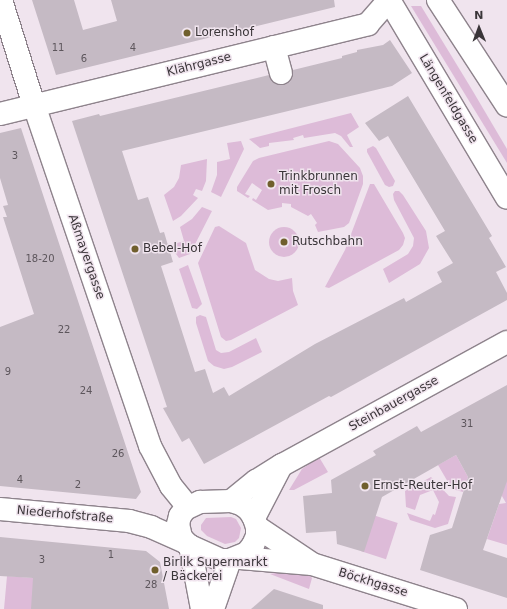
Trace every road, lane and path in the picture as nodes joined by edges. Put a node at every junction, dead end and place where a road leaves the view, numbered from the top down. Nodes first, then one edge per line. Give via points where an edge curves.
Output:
1 (1, 0) edge
2 (389, 0) edge
3 (438, 0) edge
4 (274, 47) junction
5 (280, 73) dead end
6 (506, 101) edge
7 (34, 105) junction
8 (0, 114) edge
9 (507, 198) edge
10 (507, 342) edge
11 (282, 465) junction
12 (231, 501) junction
13 (0, 509) edge
14 (184, 511) junction
15 (129, 521) junction
16 (256, 522) junction
17 (187, 544) junction
18 (235, 559) junction
19 (312, 564) junction
20 (202, 609) edge
21 (213, 609) edge
22 (456, 609) edge

1 - 7 street, Aßmayergasse
2 - 4 street, Klährgasse via 368,24
2 - 9 street, Längenfeldgasse
3 - 6 street
4 - 5 street
4 - 7 street, Klährgasse
7 - 8 street, Klährgasse
7 - 14 street, Aßmayergasse via 150,446
10 - 11 street, Steinbauergasse
11 - 12 street, Steinbauergasse
11 - 16 street
12 - 14 street via 200,502
12 - 16 street via 245,507
13 - 15 street, Niederhofstraße
14 - 15 street, Niederhofstraße
14 - 17 street via 179,531
15 - 17 street, Niederhofstraße via 151,527
16 - 18 street via 257,536 253,545
16 - 19 street, Böckhgasse
17 - 18 street via 221,560
17 - 20 street
18 - 19 street, Böckhgasse
18 - 21 street
19 - 22 street, Böckhgasse

